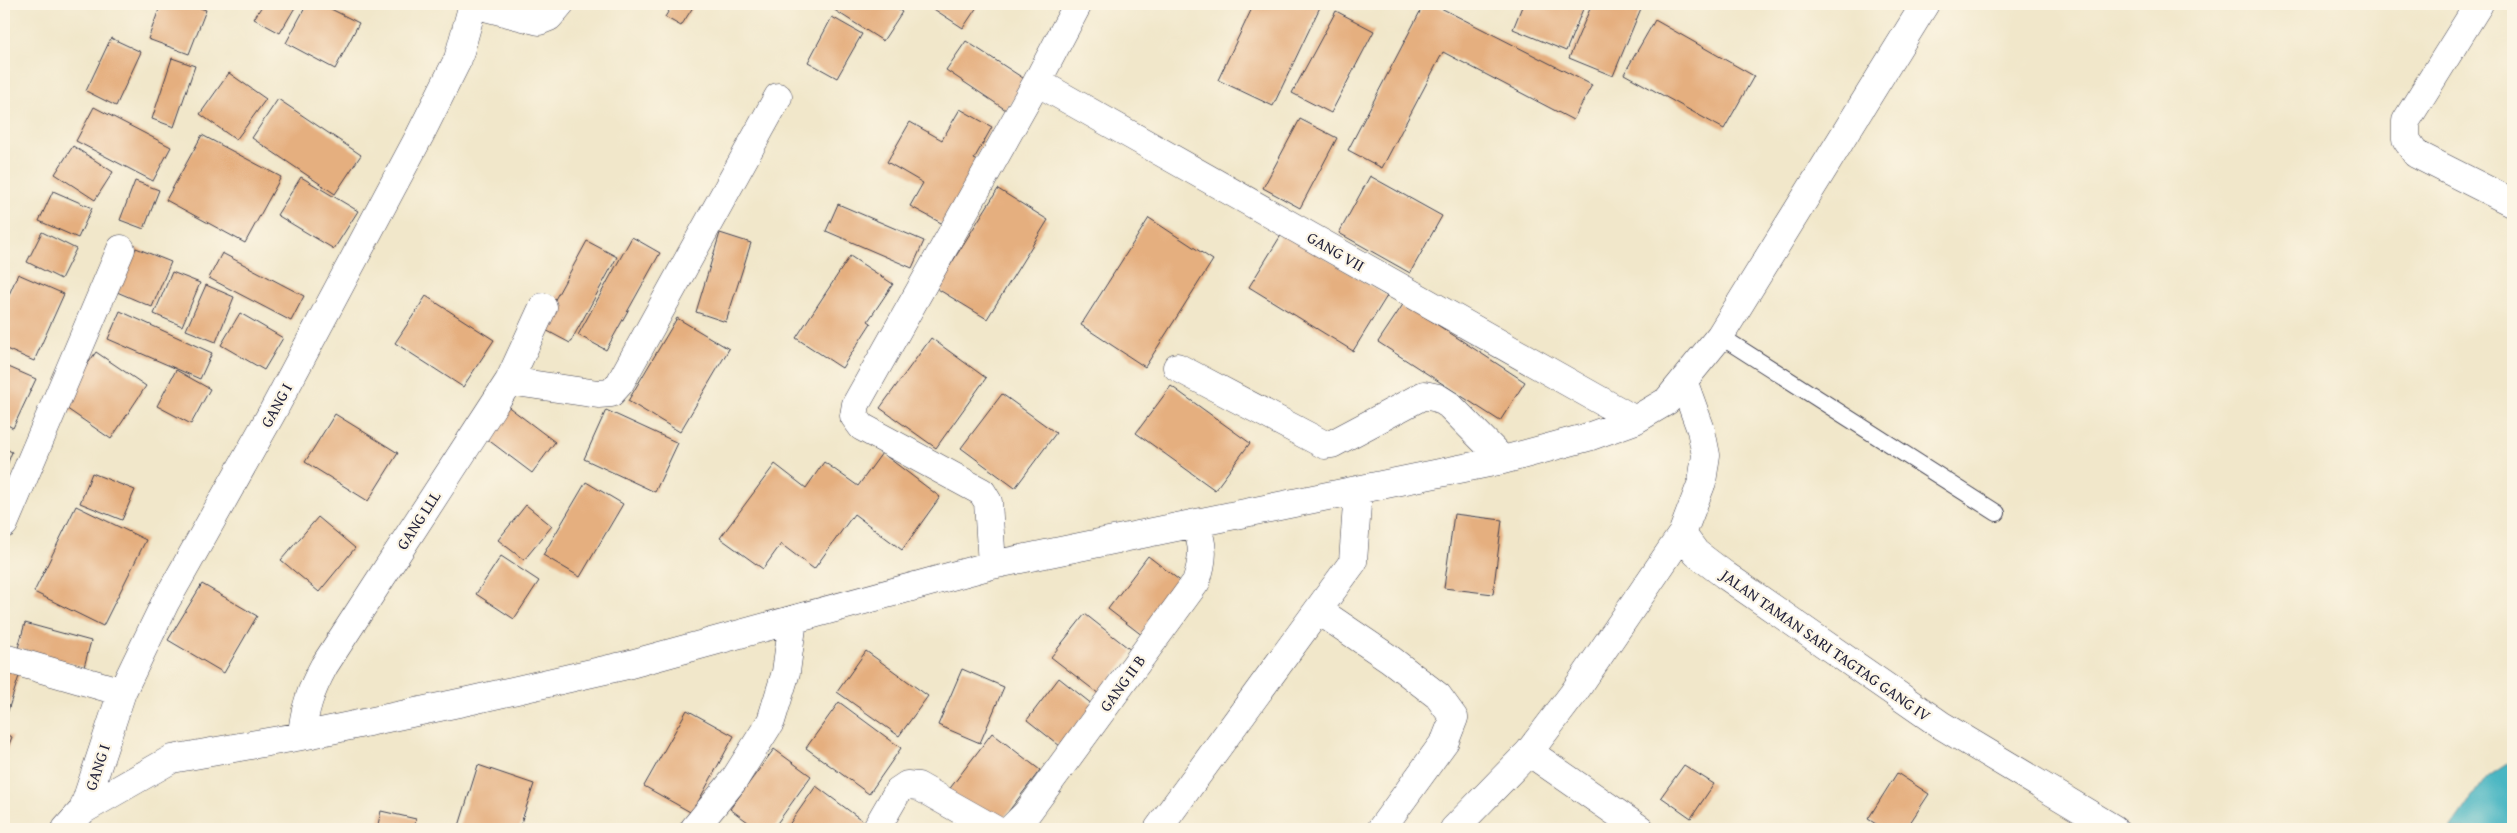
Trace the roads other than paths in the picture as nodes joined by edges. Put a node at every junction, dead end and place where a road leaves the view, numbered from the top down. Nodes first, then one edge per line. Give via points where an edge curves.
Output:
1 (472, 4) edge
2 (560, 4) edge
3 (1078, 4) edge
4 (1925, 4) edge
5 (2479, 4) edge
6 (1037, 82) junction
7 (778, 97) dead end
8 (2513, 203) edge
9 (121, 249) dead end
10 (544, 307) dead end
11 (1720, 336) junction
12 (1176, 367) dead end
13 (509, 381) junction
14 (1684, 382) junction
15 (1635, 420) junction
16 (1503, 460) junction
17 (1358, 490) junction
18 (1997, 513) dead end
19 (4, 524) edge
20 (1195, 525) junction
21 (1682, 534) junction
22 (992, 565) junction
23 (1318, 610) junction
24 (794, 620) junction
25 (4, 658) edge
26 (122, 692) junction
27 (302, 736) junction
28 (1529, 752) junction
29 (75, 820) edge
30 (694, 829) edge
31 (876, 829) edge
32 (994, 829) edge
33 (1011, 829) edge
34 (1158, 829) edge
35 (1381, 829) edge
36 (1454, 829) edge
37 (1640, 829) edge
38 (2114, 829) edge

1 - 2 street via 539,21 549,18
1 - 26 street, GANG I via 458,60 420,135 273,411 164,603
3 - 6 street
4 - 11 street
5 - 8 street via 2406,121 2406,139 2416,154
6 - 15 street, GANG VII
6 - 22 street via 856,404 854,416 862,427 982,492 988,502
7 - 13 street via 611,393 598,394
9 - 19 street
10 - 13 street, GANG LLL
11 - 14 street
11 - 18 lane
12 - 16 street via 1325,446 1424,395 1438,398 1449,405
13 - 27 street, GANG LLL via 324,666 304,712
14 - 15 street via 1667,401
14 - 21 street via 1706,455 1702,482
15 - 16 street via 1588,437
16 - 17 street
17 - 20 street
17 - 23 street via 1353,562
20 - 22 street
20 - 33 street, GANG II B via 1201,538 1203,557 1196,582 1027,813
21 - 28 street via 1573,694
21 - 38 street, JALAN TAMAN SARI TAGTAG GANG IV via 1696,552 1725,575 1941,725
22 - 24 street
23 - 34 street
23 - 35 street via 1438,696 1454,718 1445,741
24 - 27 street via 627,665
24 - 30 street via 786,672 771,721 734,780
25 - 26 street
26 - 29 street, GANG I
27 - 29 street via 172,759
28 - 36 street
28 - 37 street
31 - 32 street via 898,791 906,784 918,786

